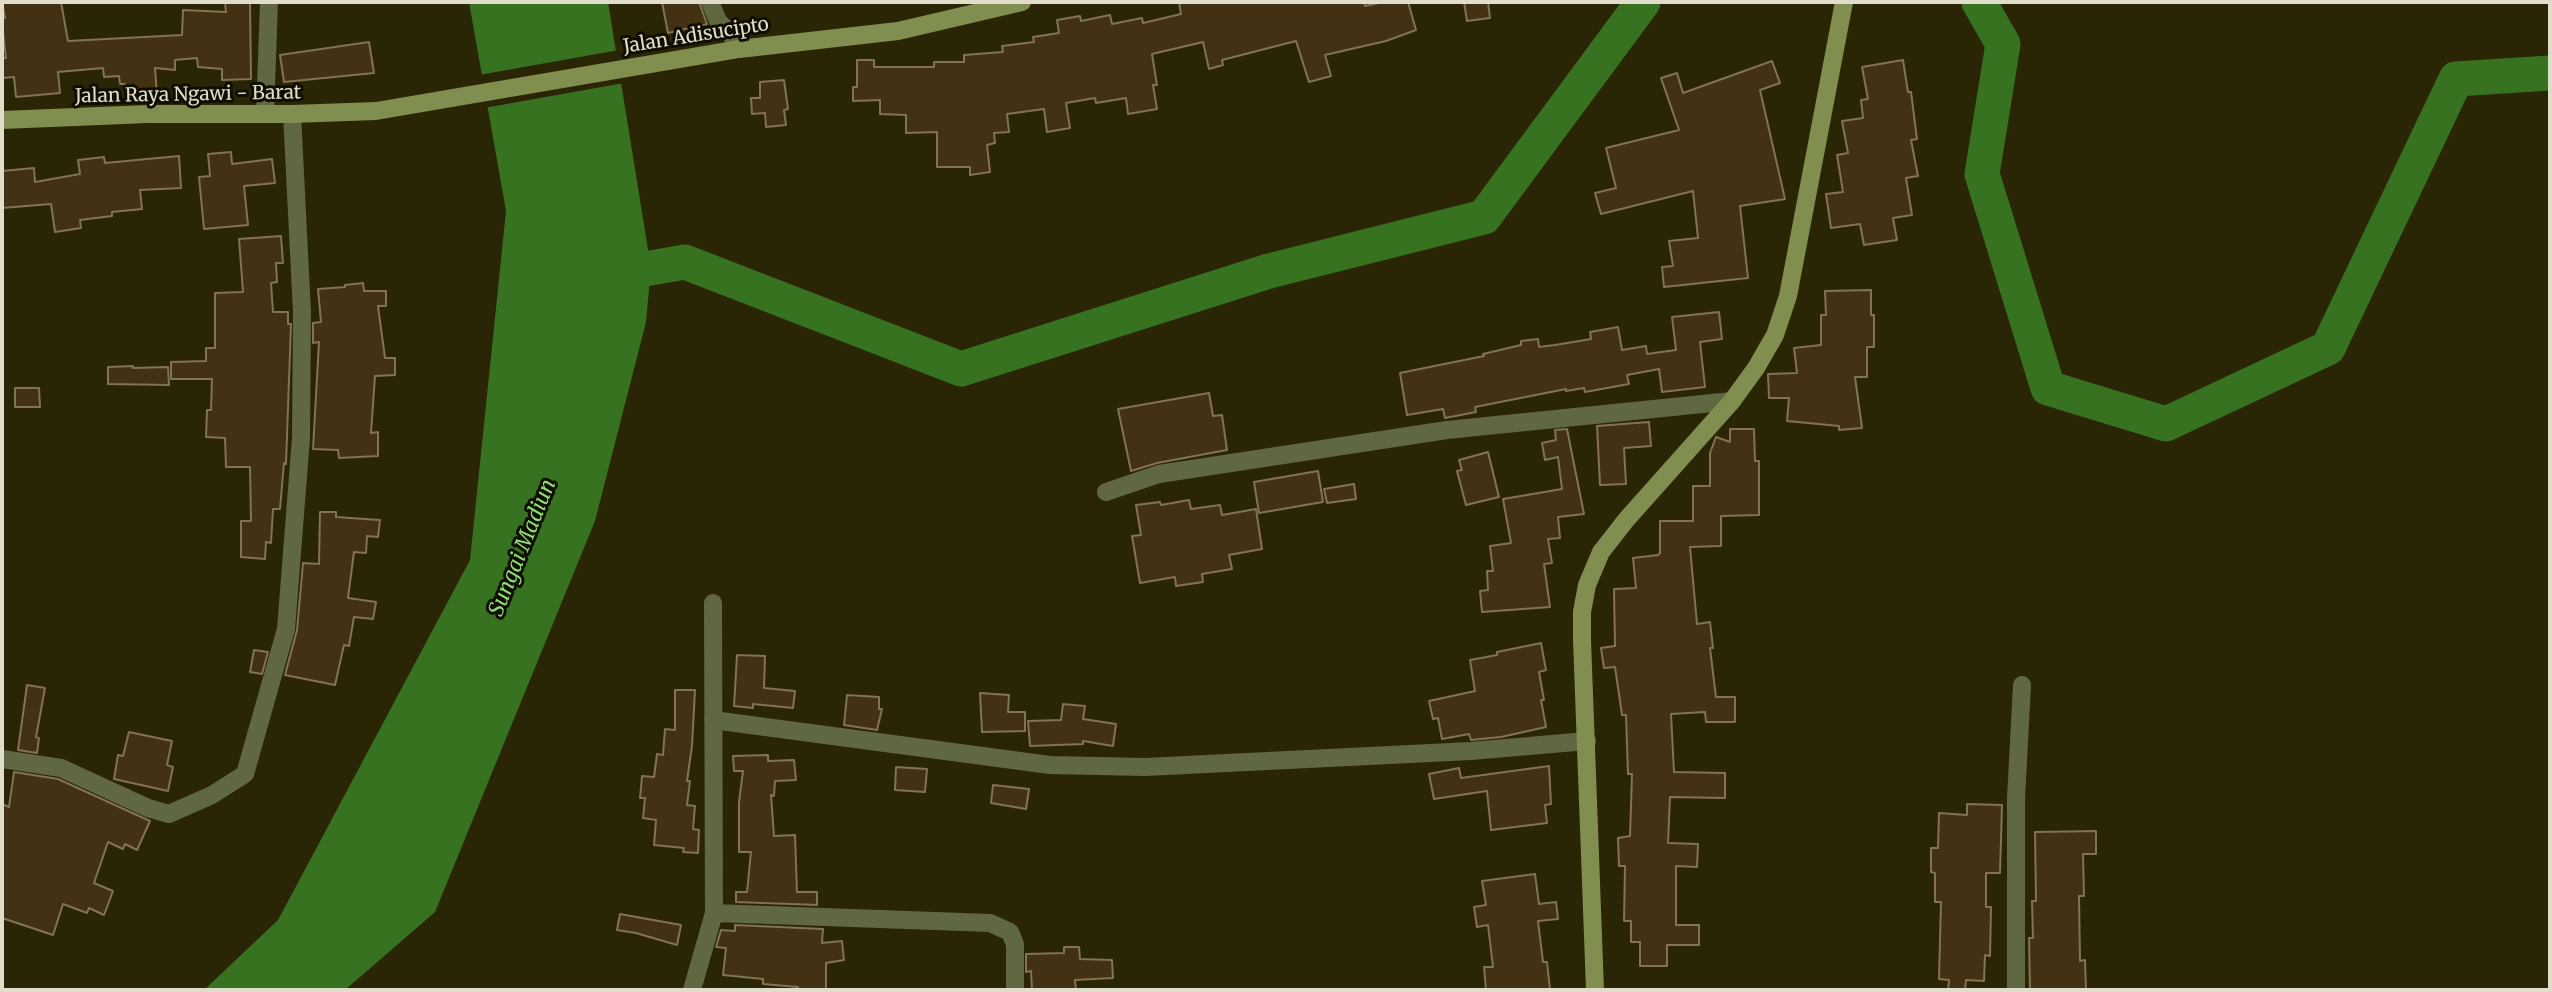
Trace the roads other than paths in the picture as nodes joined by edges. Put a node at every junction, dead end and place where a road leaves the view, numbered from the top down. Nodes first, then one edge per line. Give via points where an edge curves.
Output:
1 (269, 2) edge
2 (710, 2) edge
3 (1022, 2) edge
4 (1844, 2) edge
5 (733, 50) junction
6 (376, 111) joint
7 (264, 114) junction
8 (292, 114) junction
9 (2, 120) edge
10 (1732, 401) junction
11 (1106, 492) dead end
12 (713, 603) dead end
13 (2022, 685) dead end
14 (713, 720) junction
15 (1587, 741) junction
16 (2, 759) edge
17 (714, 913) junction
18 (692, 990) edge
19 (1015, 990) edge
20 (1595, 990) edge
21 (2016, 990) edge

1 - 7 street
2 - 5 street via 718,21 731,34
3 - 5 main road, Jalan Adisucipto via 898,31
4 - 10 main road via 1788,296 1776,335
5 - 6 main road, Jalan Adisucipto
6 - 8 main road, Jalan Raya Ngawi - Barat
7 - 8 main road, Jalan Raya Ngawi - Barat
7 - 9 main road, Jalan Raya Ngawi - Barat
8 - 16 street via 302,312 301,438 286,629 245,774 169,814 61,768
10 - 11 street via 1447,430 1160,474
10 - 15 main road via 1601,552 1582,612
12 - 14 street
13 - 21 street via 2016,798
14 - 15 street via 1064,766 1145,767
14 - 17 street
15 - 20 main road
17 - 18 street
17 - 19 street via 990,922 1010,932 1015,944

